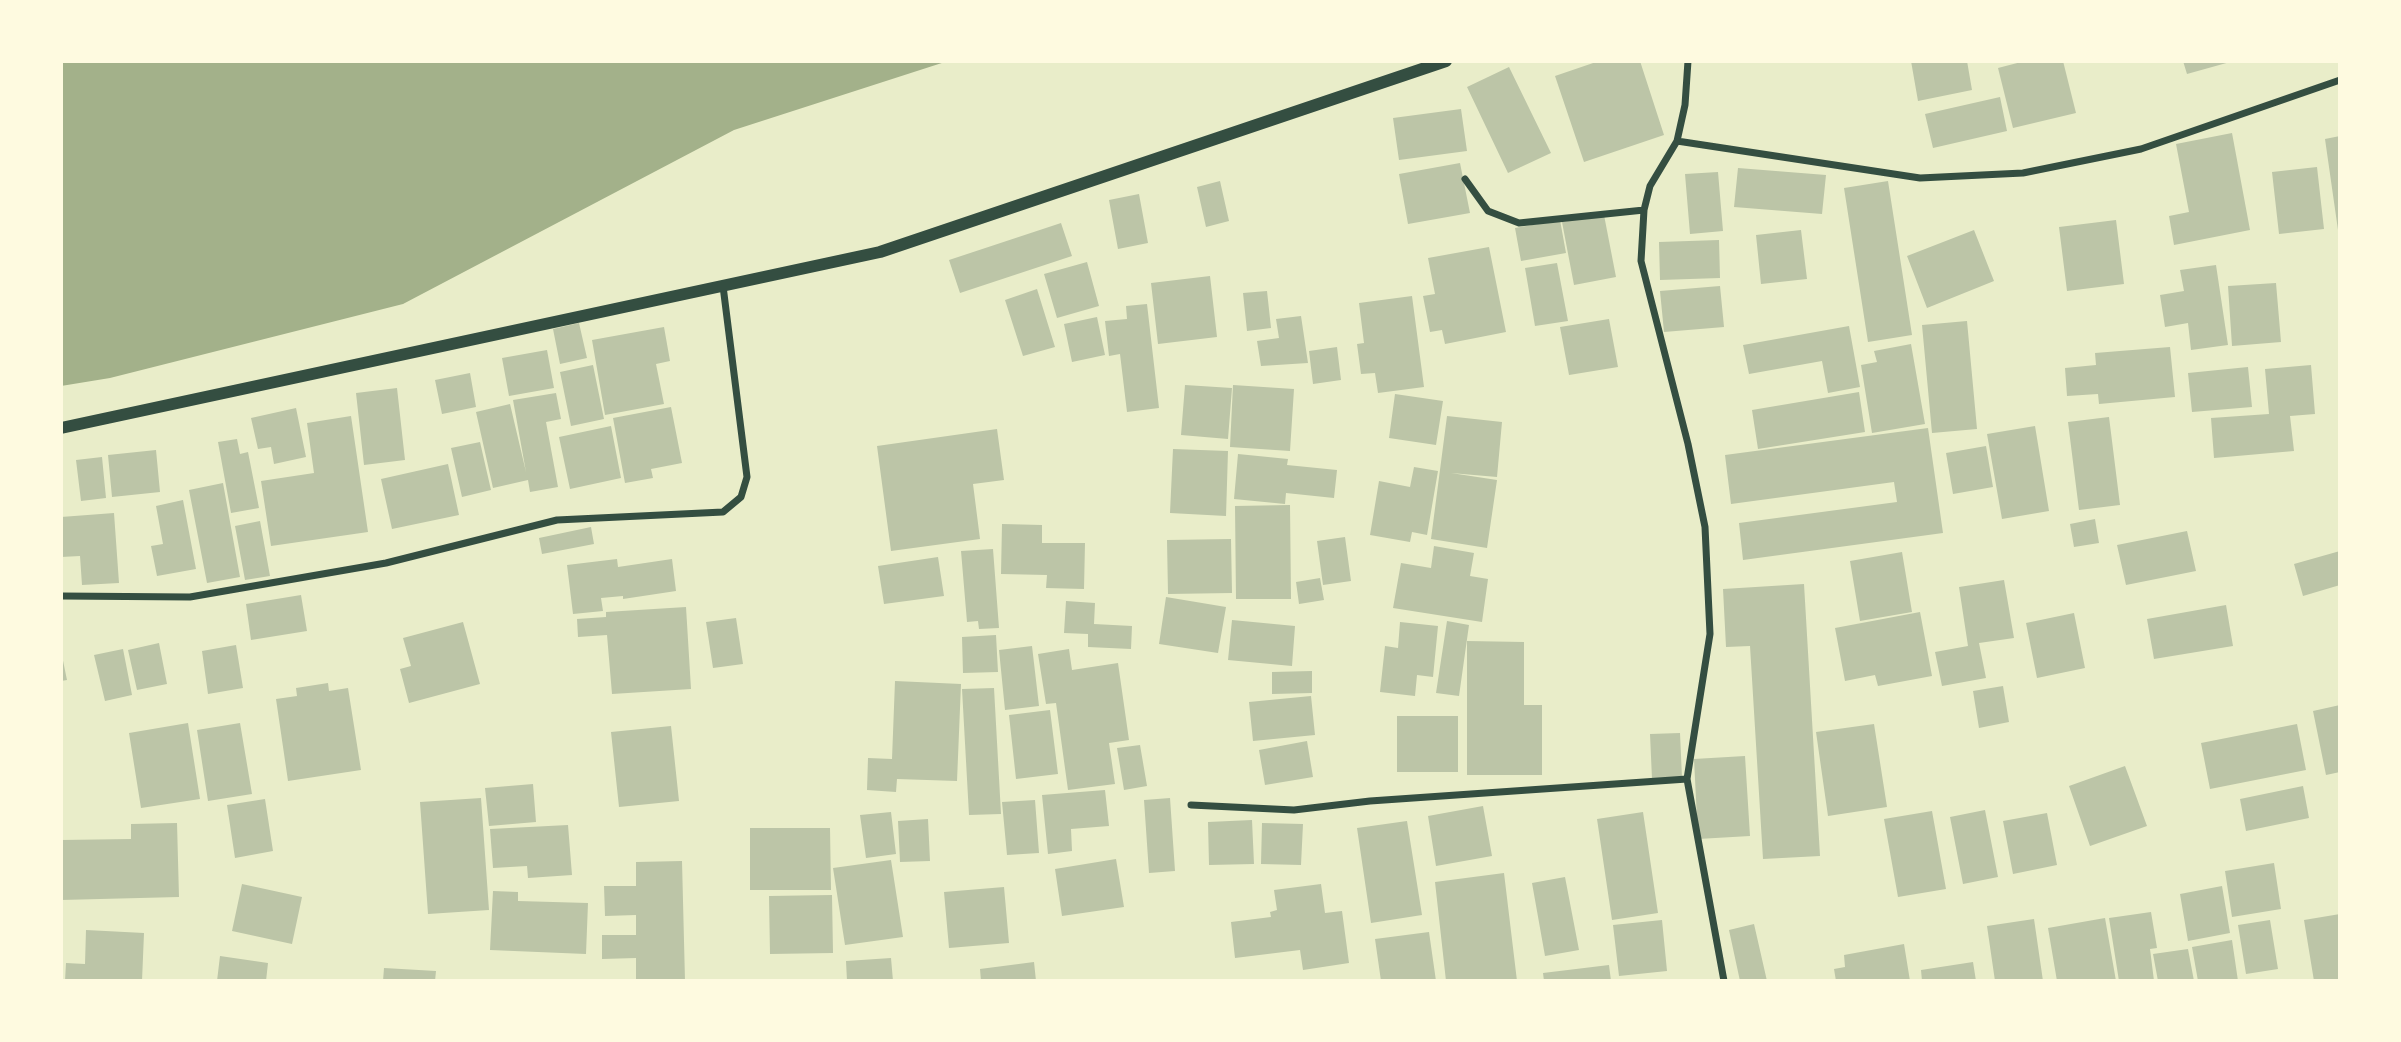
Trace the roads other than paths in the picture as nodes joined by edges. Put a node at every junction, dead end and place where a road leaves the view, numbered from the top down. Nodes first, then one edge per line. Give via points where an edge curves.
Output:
1 (1447, 61) edge
2 (1688, 61) edge
3 (2340, 80) edge
4 (1677, 141) junction
5 (1465, 179) dead end
6 (1644, 210) junction
7 (723, 286) junction
8 (61, 428) edge
9 (61, 596) edge
10 (1687, 779) junction
11 (1191, 805) dead end
12 (1724, 981) edge

1 - 7 street via 880,252
2 - 4 street
3 - 4 street via 2141,149 2023,173 1920,178
4 - 6 street via 1650,187
5 - 6 street via 1488,211 1519,223
6 - 10 street via 1642,261 1704,527 1710,634
7 - 8 street
7 - 9 street via 747,477 741,497 723,512 557,520 386,563 190,597
10 - 11 street via 1294,810
10 - 12 street

